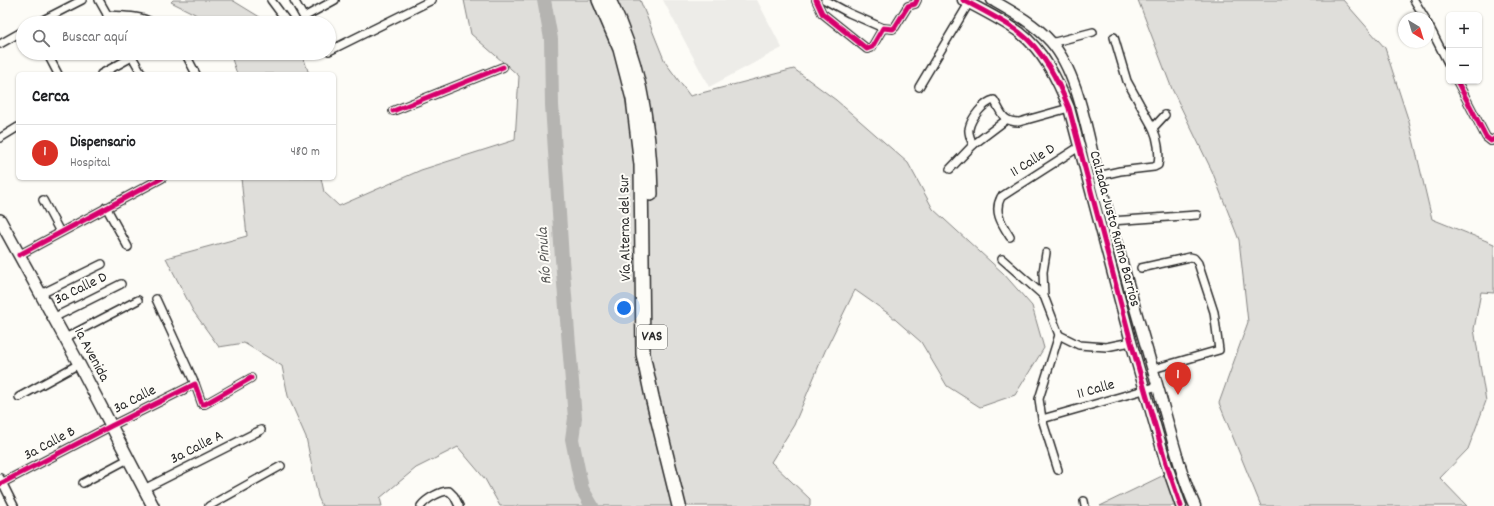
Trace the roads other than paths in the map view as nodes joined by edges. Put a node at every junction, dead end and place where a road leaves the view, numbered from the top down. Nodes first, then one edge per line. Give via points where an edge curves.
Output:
1 (82, 0) edge
2 (99, 0) edge
3 (271, 0) edge
4 (294, 0) edge
5 (335, 0) edge
6 (432, 0) edge
7 (599, 0) edge
8 (609, 0) edge
9 (816, 0) edge
10 (825, 0) edge
11 (917, 0) edge
12 (992, 0) edge
13 (1414, 0) edge
14 (966, 2) edge
15 (1421, 12) edge
16 (107, 15) joint
17 (51, 16) edge
18 (131, 16) edge
19 (283, 16) edge
20 (304, 16) edge
21 (312, 16) edge
22 (883, 28) junction
23 (1093, 32) dead end
24 (16, 35) edge
25 (1434, 36) edge
26 (1114, 37) dead end
27 (1051, 43) junction
28 (0, 44) edge
29 (336, 48) edge
30 (1446, 59) edge
31 (51, 60) edge
32 (123, 60) edge
33 (134, 60) edge
34 (189, 60) edge
35 (503, 67) dead end
36 (57, 72) edge
37 (104, 72) edge
38 (141, 72) edge
39 (195, 72) edge
40 (1459, 84) edge
41 (919, 87) dead end
42 (1069, 108) junction
43 (393, 110) dead end
44 (1165, 115) dead end
45 (1006, 120) junction
46 (1084, 121) junction
47 (1073, 124) junction
48 (1152, 128) junction
49 (16, 129) edge
50 (0, 138) edge
51 (1493, 140) edge
52 (644, 145) junction
53 (973, 145) junction
54 (1079, 147) junction
55 (646, 164) junction
56 (950, 169) dead end
57 (1098, 176) junction
58 (156, 180) edge
59 (43, 200) dead end
60 (106, 207) junction
61 (1197, 214) dead end
62 (0, 220) edge
63 (1111, 221) junction
64 (60, 232) junction
65 (1010, 237) dead end
66 (128, 247) dead end
67 (1046, 253) dead end
68 (19, 255) junction
69 (1002, 258) dead end
70 (102, 264) dead end
71 (1141, 268) dead end
72 (121, 284) dead end
73 (40, 294) junction
74 (1044, 296) junction
75 (156, 299) dead end
76 (138, 300) dead end
77 (53, 318) junction
78 (1060, 335) junction
79 (64, 338) junction
80 (1131, 342) junction
81 (79, 364) junction
82 (1152, 369) junction
83 (251, 378) dead end
84 (195, 384) junction
85 (1158, 386) junction
86 (1145, 389) junction
87 (19, 397) dead end
88 (1042, 419) junction
89 (111, 426) junction
90 (261, 430) dead end
91 (128, 459) junction
92 (281, 466) dead end
93 (1058, 470) dead end
94 (1, 482) edge
95 (84, 483) dead end
96 (144, 489) junction
97 (14, 506) edge
98 (153, 506) edge
99 (209, 506) edge
100 (420, 506) edge
101 (459, 506) edge
102 (680, 506) edge
103 (687, 506) edge
104 (1181, 506) edge
105 (1195, 506) edge

1 - 17 street
2 - 16 street
3 - 19 street
4 - 20 street
5 - 21 street
6 - 29 street
7 - 52 highway, Vía Alterna del Sur / VAS via 625,66
8 - 52 highway, Vía Alterna del Sur / VAS via 634,64 646,121
9 - 22 street via 822,14 867,49 872,47
10 - 22 street
11 - 22 street via 915,4 908,6 893,29
12 - 27 street, Calzada Justo Rufino Barrios via 1033,26
13 - 15 street
14 - 41 street
14 - 42 street, Calzada Justo Rufino Barrios via 1020,33 1036,49 1049,65
16 - 18 street
23 - 27 street
24 - 28 street
25 - 30 street
26 - 48 street via 1127,81
27 - 46 street, Calzada Justo Rufino Barrios via 1068,69
31 - 36 street
32 - 37 street
33 - 38 street
34 - 39 street
35 - 43 street
40 - 51 street via 1486,137
42 - 45 street via 1019,122
42 - 47 street, Calzada Justo Rufino Barrios
44 - 48 street
45 - 53 street
45 - 53 street via 994,100 990,101 973,119 968,130
46 - 47 street
46 - 57 street, Calzada Justo Rufino Barrios
47 - 54 street, Calzada Justo Rufino Barrios
48 - 57 street via 1156,135 1158,165
49 - 50 street
52 - 55 highway, Vía Alterna del Sur / VAS
53 - 56 street
54 - 65 street, 11 Calle D via 1001,197 998,214
54 - 80 street, Calzada Justo Rufino Barrios
55 - 102 highway, Vía Alterna del Sur / VAS via 644,354
55 - 103 highway, Vía Alterna del Sur / VAS via 652,352
57 - 63 street, Calzada Justo Rufino Barrios
58 - 60 street
59 - 64 street
60 - 64 street
60 - 66 street
61 - 63 street
62 - 68 main road, 1a Avenida
63 - 82 street, Calzada Justo Rufino Barrios
64 - 68 street
67 - 74 street via 1043,272
68 - 73 main road, 1a Avenida
69 - 74 street
70 - 73 street
71 - 82 street via 1194,258 1198,263 1214,312 1219,350
72 - 77 street, 3a Calle D
73 - 77 main road, 1a Avenida
74 - 78 street
75 - 84 street
76 - 79 street
77 - 79 main road, 1a Avenida
78 - 80 street via 1079,345 1106,347
78 - 88 street via 1039,399
79 - 81 main road, 1a Avenida
80 - 86 street, Calzada Justo Rufino Barrios
81 - 87 street
81 - 89 main road, 1a Avenida
82 - 85 street, Calzada Justo Rufino Barrios
83 - 84 street via 205,404 202,404
84 - 89 street, 3a Calle
85 - 86 street, 11 Calle
85 - 105 street, Calzada Justo Rufino Barrios
86 - 88 street, 11 Calle
86 - 104 street, Calzada Justo Rufino Barrios
88 - 93 street
89 - 91 main road, 1a Avenida
89 - 94 street, 3a Calle B
90 - 96 street, 3a Calle A
91 - 95 street
91 - 96 main road, 1a Avenida
92 - 99 street
94 - 97 street
96 - 98 main road, 1a Avenida
100 - 101 street via 447,491 454,496

